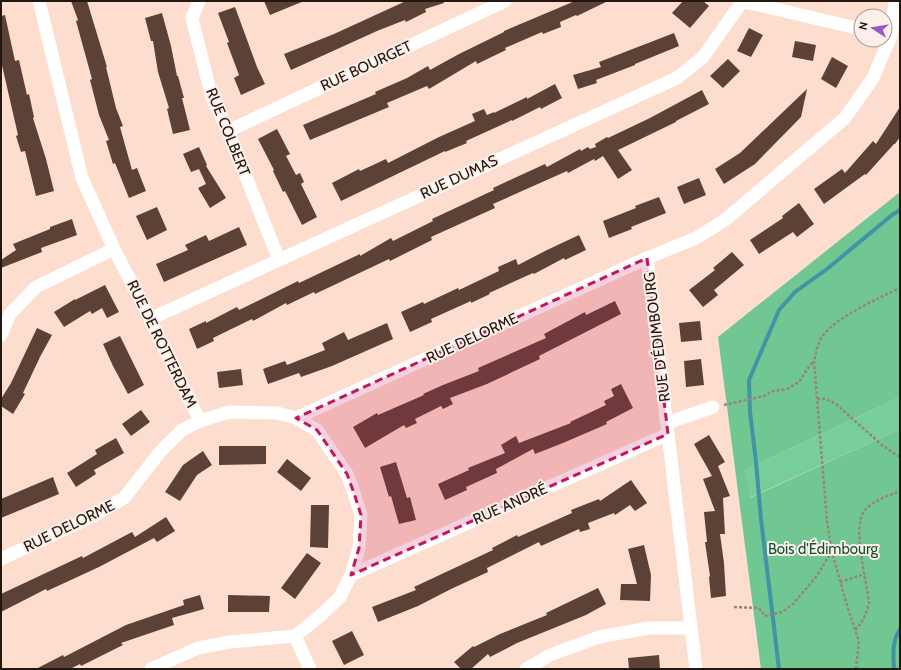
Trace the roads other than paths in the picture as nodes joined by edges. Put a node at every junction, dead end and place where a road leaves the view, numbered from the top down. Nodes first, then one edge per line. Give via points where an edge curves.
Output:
1 (39, 1) edge
2 (199, 1) edge
3 (505, 1) edge
4 (896, 1) edge
5 (742, 2) edge
6 (893, 14) edge
7 (853, 27) edge
8 (884, 48) edge
9 (228, 131) junction
10 (114, 249) junction
11 (647, 258) junction
12 (279, 260) junction
13 (150, 319) junction
14 (1, 335) edge
15 (713, 407) road end
16 (296, 418) junction
17 (200, 421) junction
18 (668, 428) junction
19 (1, 559) edge
20 (351, 575) junction
21 (691, 628) junction
22 (295, 636) junction
23 (151, 669) edge
24 (310, 669) edge
25 (526, 669) edge
26 (696, 669) edge

1 - 10 street, RUE DE ROTTERDAM via 82,178
2 - 9 street, RUE COLBERT via 192,18 212,98
3 - 9 street, RUE BOURGET
4 - 6 street, RUE D'ÉDIMBOURG
5 - 7 street
5 - 12 street, RUE DUMAS via 703,57 677,78
8 - 11 street, RUE D'ÉDIMBOURG via 873,78 845,118 725,220 696,238
9 - 12 street, RUE COLBERT
10 - 13 street, RUE DE ROTTERDAM
10 - 14 street via 36,287 10,314
11 - 16 street, RUE DELORME
11 - 18 street, RUE D'ÉDIMBOURG
12 - 13 street, RUE DUMAS
13 - 17 street, RUE DE ROTTERDAM
15 - 18 street, RUE ANDRÉ
16 - 17 street, RUE DE ROTTERDAM via 276,413 229,412
16 - 20 street, RUE DE ROTTERDAM via 317,430 347,474 354,493 361,516 359,548
17 - 19 street, RUE DELORME via 182,430 160,452 124,498 91,517
18 - 20 street, RUE ANDRÉ
18 - 21 street, RUE D'ÉDIMBOURG
20 - 22 street, RUE DE ROTTERDAM via 340,597
21 - 25 street via 649,628 599,637 550,655
21 - 26 street, RUE D'ÉDIMBOURG
22 - 23 street via 230,642 198,648
22 - 24 street

